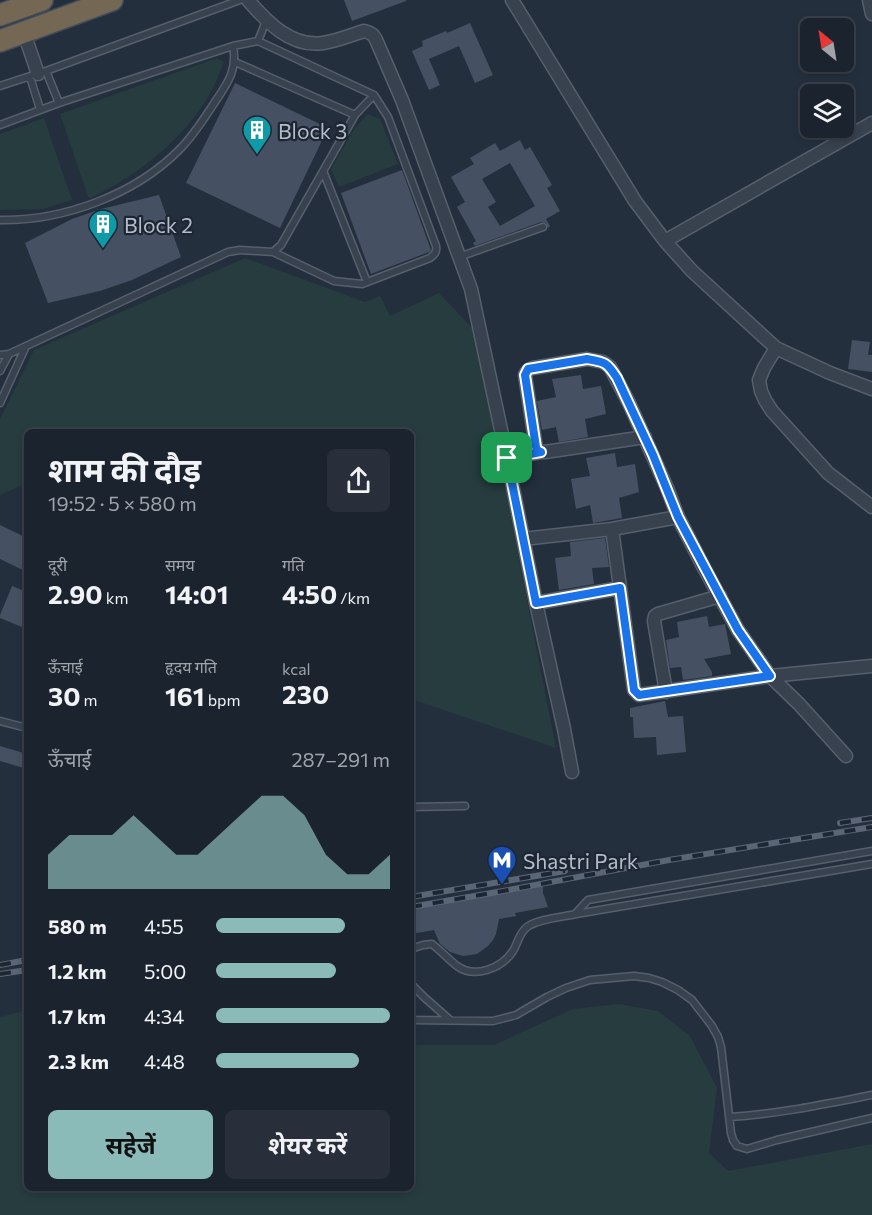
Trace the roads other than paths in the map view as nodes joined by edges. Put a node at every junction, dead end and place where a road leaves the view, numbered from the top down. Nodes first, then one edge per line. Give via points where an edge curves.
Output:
1 (42, 0) edge
2 (112, 0) edge
3 (240, 0) edge
4 (248, 0) edge
5 (512, 0) edge
6 (869, 0) edge
7 (872, 14) edge
8 (0, 15) edge
9 (266, 21) junction
10 (24, 33) junction
11 (0, 41) edge
12 (258, 41) junction
13 (233, 46) junction
14 (235, 62) junction
15 (38, 74) junction
16 (0, 86) edge
17 (374, 95) junction
18 (59, 102) junction
19 (40, 109) junction
20 (355, 115) junction
21 (872, 123) edge
22 (0, 125) edge
23 (323, 171) junction
24 (0, 220) edge
25 (543, 227) dead end
26 (665, 241) junction
27 (273, 252) junction
28 (459, 257) junction
29 (367, 282) junction
30 (26, 346) junction
31 (776, 348) junction
32 (9, 354) junction
33 (0, 355) edge
34 (0, 370) edge
35 (872, 389) edge
36 (0, 403) edge
37 (645, 437) junction
38 (541, 452) junction
39 (507, 458) junction
40 (872, 507) edge
41 (678, 517) junction
42 (612, 529) junction
43 (523, 539) junction
44 (620, 588) junction
45 (720, 596) junction
46 (536, 603) junction
47 (872, 666) edge
48 (770, 676) junction
49 (666, 692) junction
50 (0, 721) edge
51 (24, 727) edge
52 (846, 756) dead end
53 (572, 772) dead end
54 (465, 806) dead end
55 (414, 807) edge
56 (872, 851) edge
57 (872, 864) edge
58 (576, 914) junction
59 (414, 948) edge
60 (414, 987) edge
61 (414, 1020) edge
62 (450, 1021) junction
63 (872, 1095) edge
64 (729, 1117) junction
65 (872, 1118) edge

1 - 8 highway
2 - 10 highway
3 - 15 lane
4 - 9 street
5 - 26 street via 635,201
6 - 7 street
9 - 12 lane
9 - 28 street via 304,42 321,43 364,31 374,35
10 - 11 highway
10 - 15 street
12 - 13 lane
12 - 17 lane
13 - 14 lane
13 - 18 lane
14 - 20 lane
14 - 24 lane via 229,80 205,117 180,149 143,180 72,211
15 - 16 lane
15 - 18 lane
15 - 19 lane
17 - 20 lane
17 - 29 lane via 388,117 436,250 430,258
18 - 19 lane
19 - 22 lane
20 - 23 lane
21 - 26 street
23 - 27 lane via 281,245
23 - 29 lane
25 - 28 lane
26 - 31 street
27 - 29 lane via 334,281
27 - 30 lane via 228,252
28 - 39 street via 471,289
30 - 32 lane
30 - 36 lane
31 - 35 street
31 - 40 street via 759,380 765,400 828,473
32 - 33 lane
32 - 34 lane
37 - 38 street
37 - 38 street via 610,367 587,359 528,369 525,375 536,447
37 - 41 street
38 - 39 street
39 - 43 street
41 - 42 street
41 - 45 street
42 - 43 street
42 - 44 street
43 - 46 street
44 - 46 street
44 - 49 street via 634,690 639,695
45 - 48 street
45 - 49 street via 655,616
46 - 53 street
47 - 48 street
48 - 49 street
48 - 52 street
50 - 51 lane
54 - 55 lane
56 - 58 lane via 588,900
57 - 58 lane
58 - 59 lane via 535,922 523,931 503,963 487,970 458,967 432,945
60 - 62 lane
61 - 62 lane
62 - 64 lane via 493,1021 516,1015 566,988 591,980 649,978 692,1000 712,1026 721,1047
63 - 64 lane
64 - 65 lane via 733,1140 747,1149

